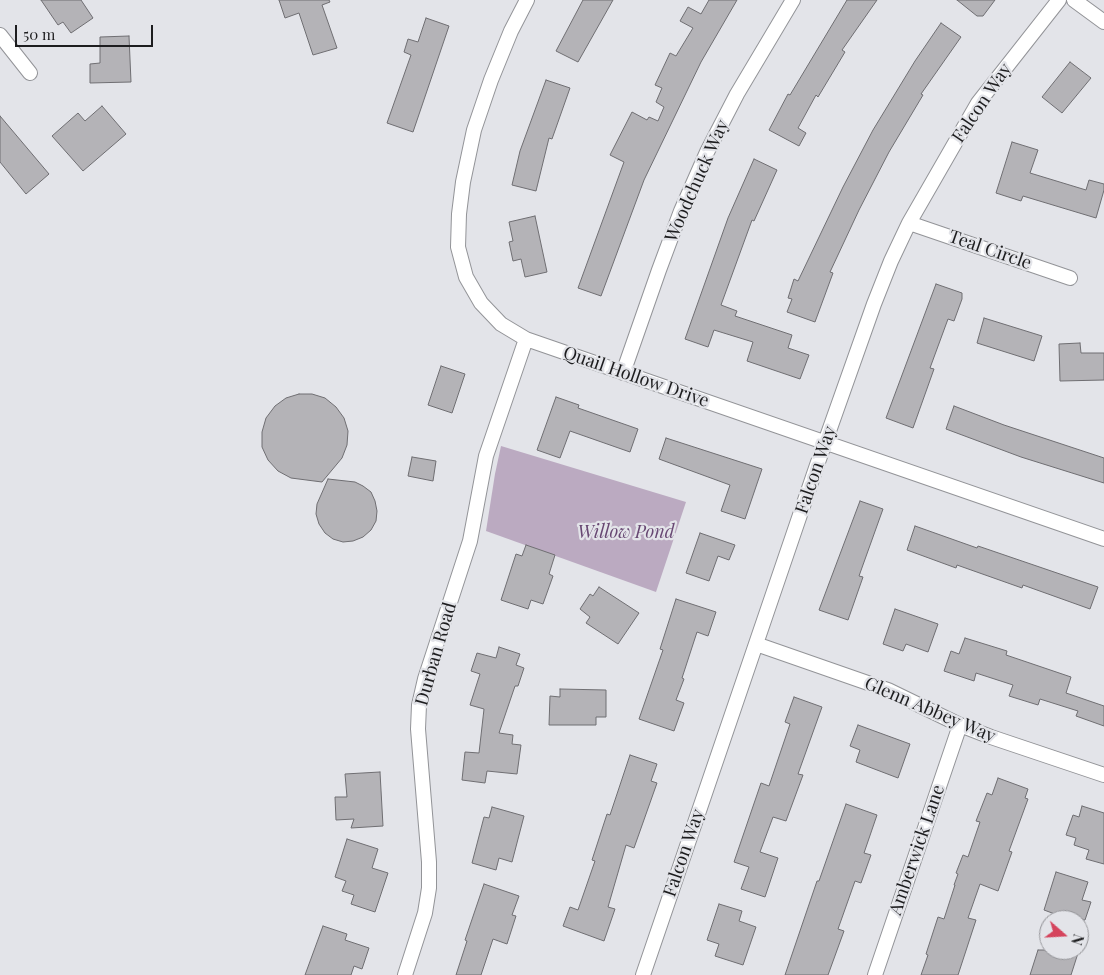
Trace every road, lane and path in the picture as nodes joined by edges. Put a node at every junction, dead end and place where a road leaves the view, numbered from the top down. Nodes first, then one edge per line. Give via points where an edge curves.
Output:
1 (527, 0) edge
2 (793, 0) edge
3 (1059, 0) edge
4 (1074, 0) edge
5 (1104, 22) edge
6 (0, 35) edge
7 (30, 73) dead end
8 (909, 223) junction
9 (1070, 278) dead end
10 (526, 339) junction
11 (623, 373) junction
12 (826, 443) junction
13 (1104, 539) edge
14 (756, 644) junction
15 (960, 725) junction
16 (1104, 775) edge
17 (405, 975) edge
18 (643, 975) edge
19 (875, 975) edge

1 - 10 street, Quail Hollow Drive via 511,31 474,130 461,198 458,247 466,277 481,303 501,324
2 - 11 street, Woodchuck Way via 707,152 659,270
3 - 8 street, Falcon Way via 978,103
4 - 5 street
6 - 7 street
8 - 9 street, Teal Circle
8 - 12 street, Falcon Way via 874,304
10 - 11 street, Quail Hollow Drive
10 - 17 street, Durban Road via 486,456 470,541 419,705 429,888 425,913
11 - 12 street, Quail Hollow Drive
12 - 13 street, Quail Hollow Drive
12 - 14 street, Falcon Way
14 - 15 street, Glenn Abbey Way via 888,690
14 - 18 street, Falcon Way
15 - 16 street, Glenn Abbey Way
15 - 19 street, Amberwick Lane

